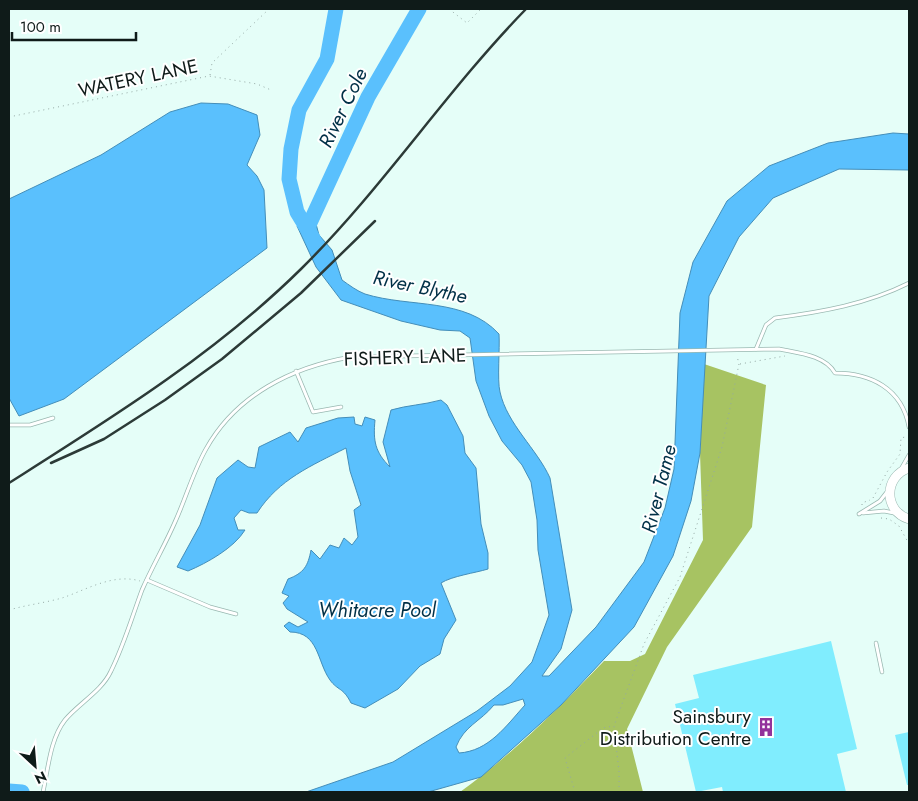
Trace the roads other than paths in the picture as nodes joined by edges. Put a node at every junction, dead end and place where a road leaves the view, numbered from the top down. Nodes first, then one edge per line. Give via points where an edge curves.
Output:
1 (909, 283) edge
2 (756, 349) junction
3 (296, 372) junction
4 (341, 407) dead end
5 (52, 418) dead end
6 (9, 425) edge
7 (909, 426) edge
8 (909, 455) edge
9 (909, 468) edge
10 (900, 472) junction
11 (890, 488) junction
12 (900, 514) junction
13 (909, 518) edge
14 (147, 580) junction
15 (236, 614) dead end
16 (876, 643) dead end
17 (882, 672) dead end
18 (43, 790) edge

1 - 2 lane via 892,292 847,306 775,318 766,325
2 - 3 lane, FISHERY LANE via 351,357
2 - 7 lane, FISHERY LANE via 803,353 830,364 835,373 867,376 882,385 904,410
3 - 4 lane via 313,412
3 - 14 lane, FISHERY LANE via 270,384 248,401 228,419 206,449
5 - 6 lane via 30,425
8 - 10 lane
9 - 10 street
10 - 11 street
11 - 12 street via 891,502
11 - 12 lane via 880,501 859,514 884,511
12 - 13 street
14 - 15 lane via 210,607
14 - 18 lane, FISHERY LANE via 110,673 64,721 54,741
16 - 17 lane

